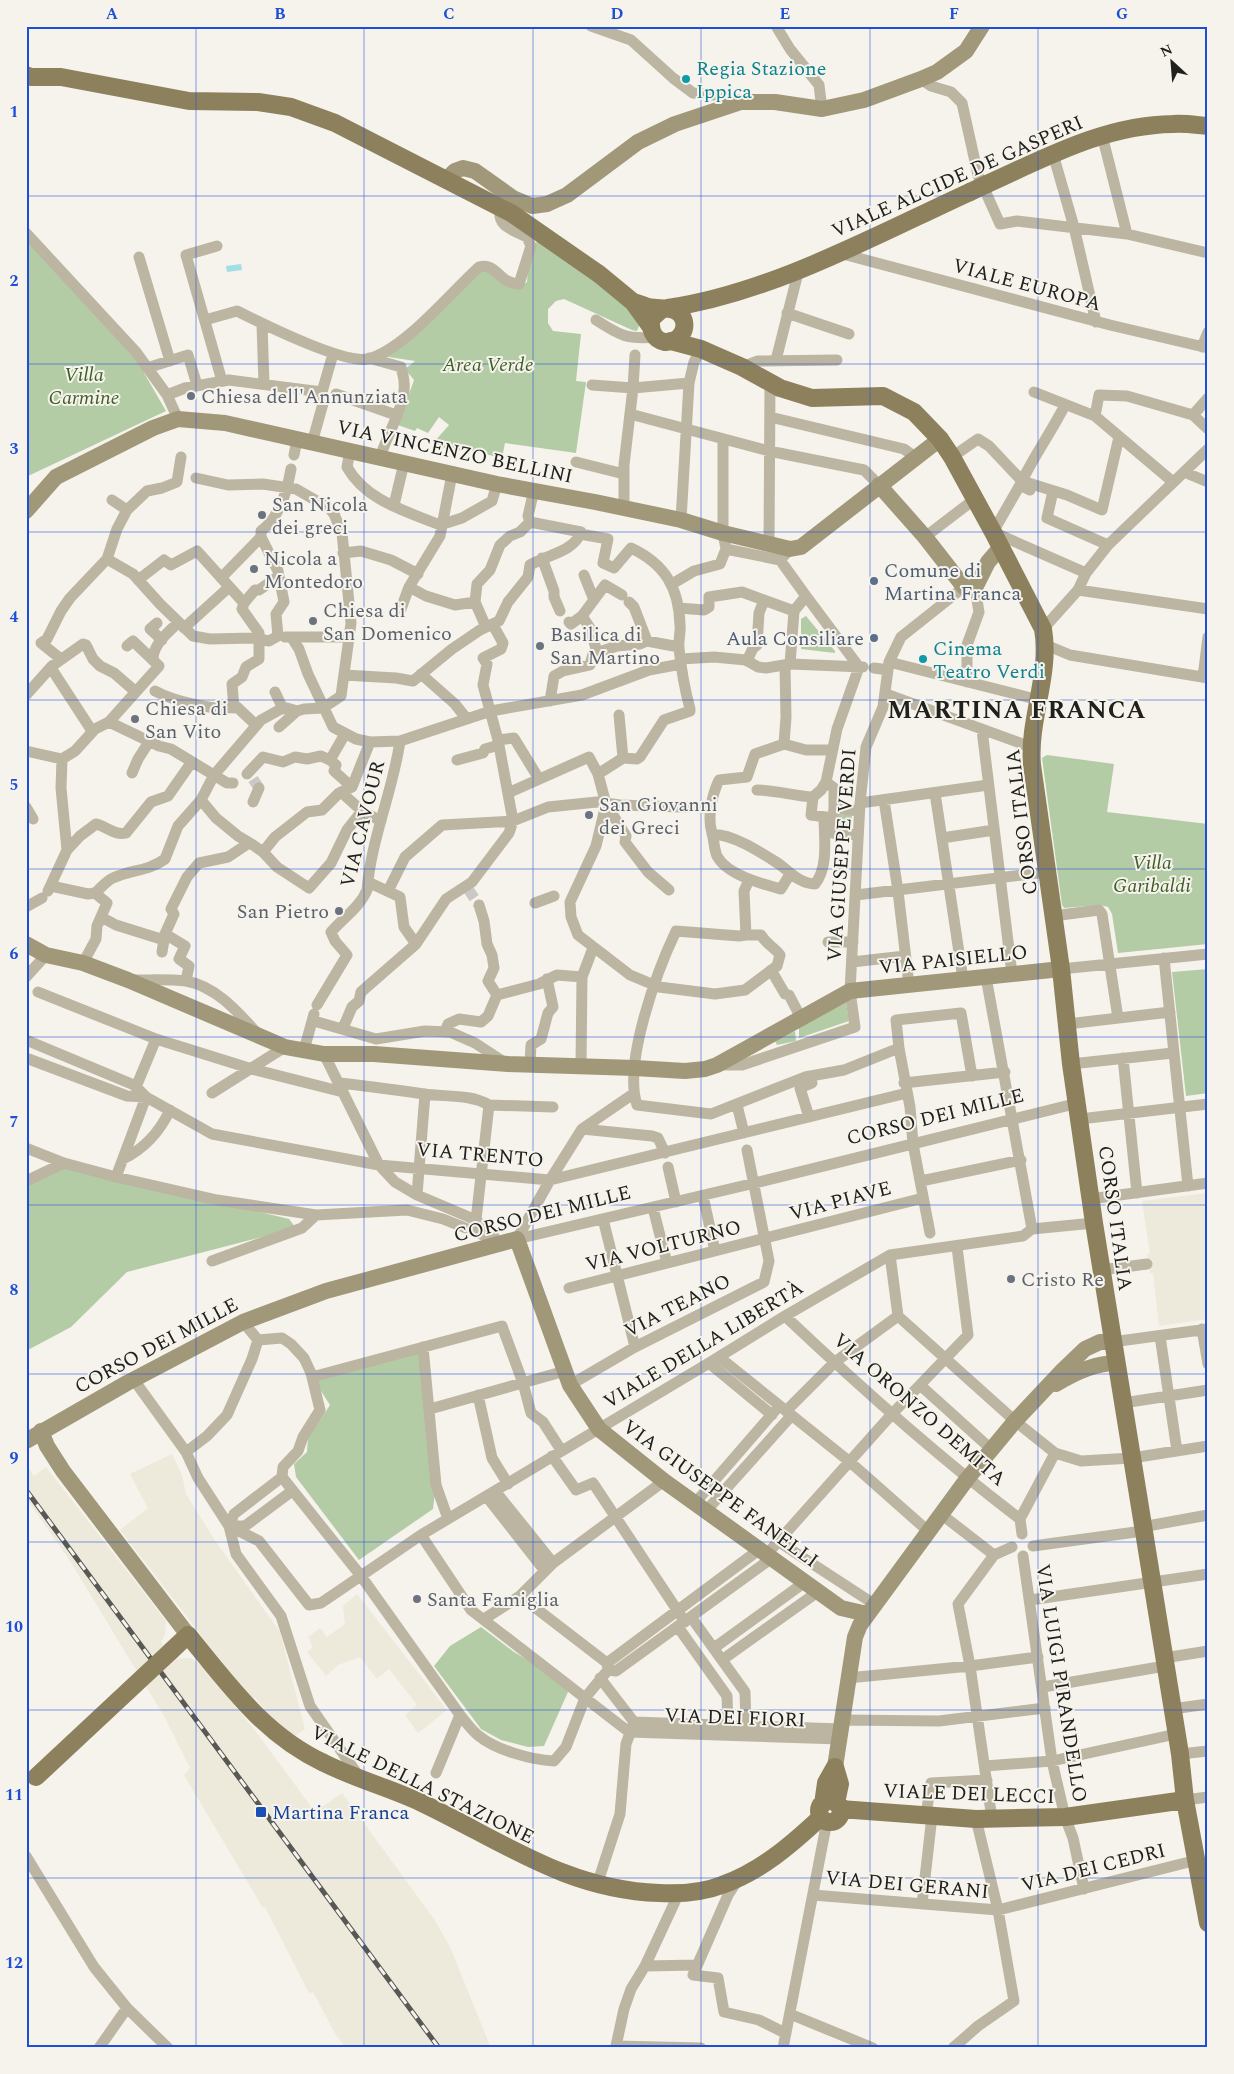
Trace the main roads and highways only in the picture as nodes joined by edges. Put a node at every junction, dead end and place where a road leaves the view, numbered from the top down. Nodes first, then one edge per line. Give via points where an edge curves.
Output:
1 (26, 75) edge
2 (1208, 126) edge
3 (729, 295) junction
4 (633, 302) junction
5 (665, 308) junction
6 (684, 326) junction
7 (659, 335) junction
8 (701, 349) junction
9 (835, 1767) road end
10 (30, 1782) edge
11 (1185, 1800) junction
12 (829, 1811) junction
13 (1206, 1894) edge
14 (1208, 1923) edge

1 - 4 main road via 61,77 189,100 258,102 291,107 335,123 500,207 599,274
2 - 3 main road, VIALE ALCIDE DE GASPERI, bridge via 1174,124 1134,128 1076,143 838,253
3 - 5 main road, VIALE ALCIDE DE GASPERI via 699,304
3 - 6 main road, VIALE ALCIDE DE GASPERI
4 - 5 main road
4 - 7 main road
5 - 6 main road via 677,311
5 - 7 main road via 652,318
6 - 7 main road via 680,337
6 - 8 main road
7 - 8 main road
8 - 11 main road, CORSO ITALIA via 770,383 812,398 883,396 914,412 952,456 997,539 1044,637 1031,748 1090,1199
9 - 12 main road via 826,1783
10 - 12 main road, VIALE DELLA STAZIONE, bridge via 188,1636 247,1706 302,1752 422,1803 549,1868 597,1885 639,1893 711,1889 739,1878 783,1851
11 - 12 main road, VIALE DEI LECCI via 1065,1817 984,1819
11 - 13 main road, CORSO ITALIA
13 - 14 main road, CORSO ITALIA

